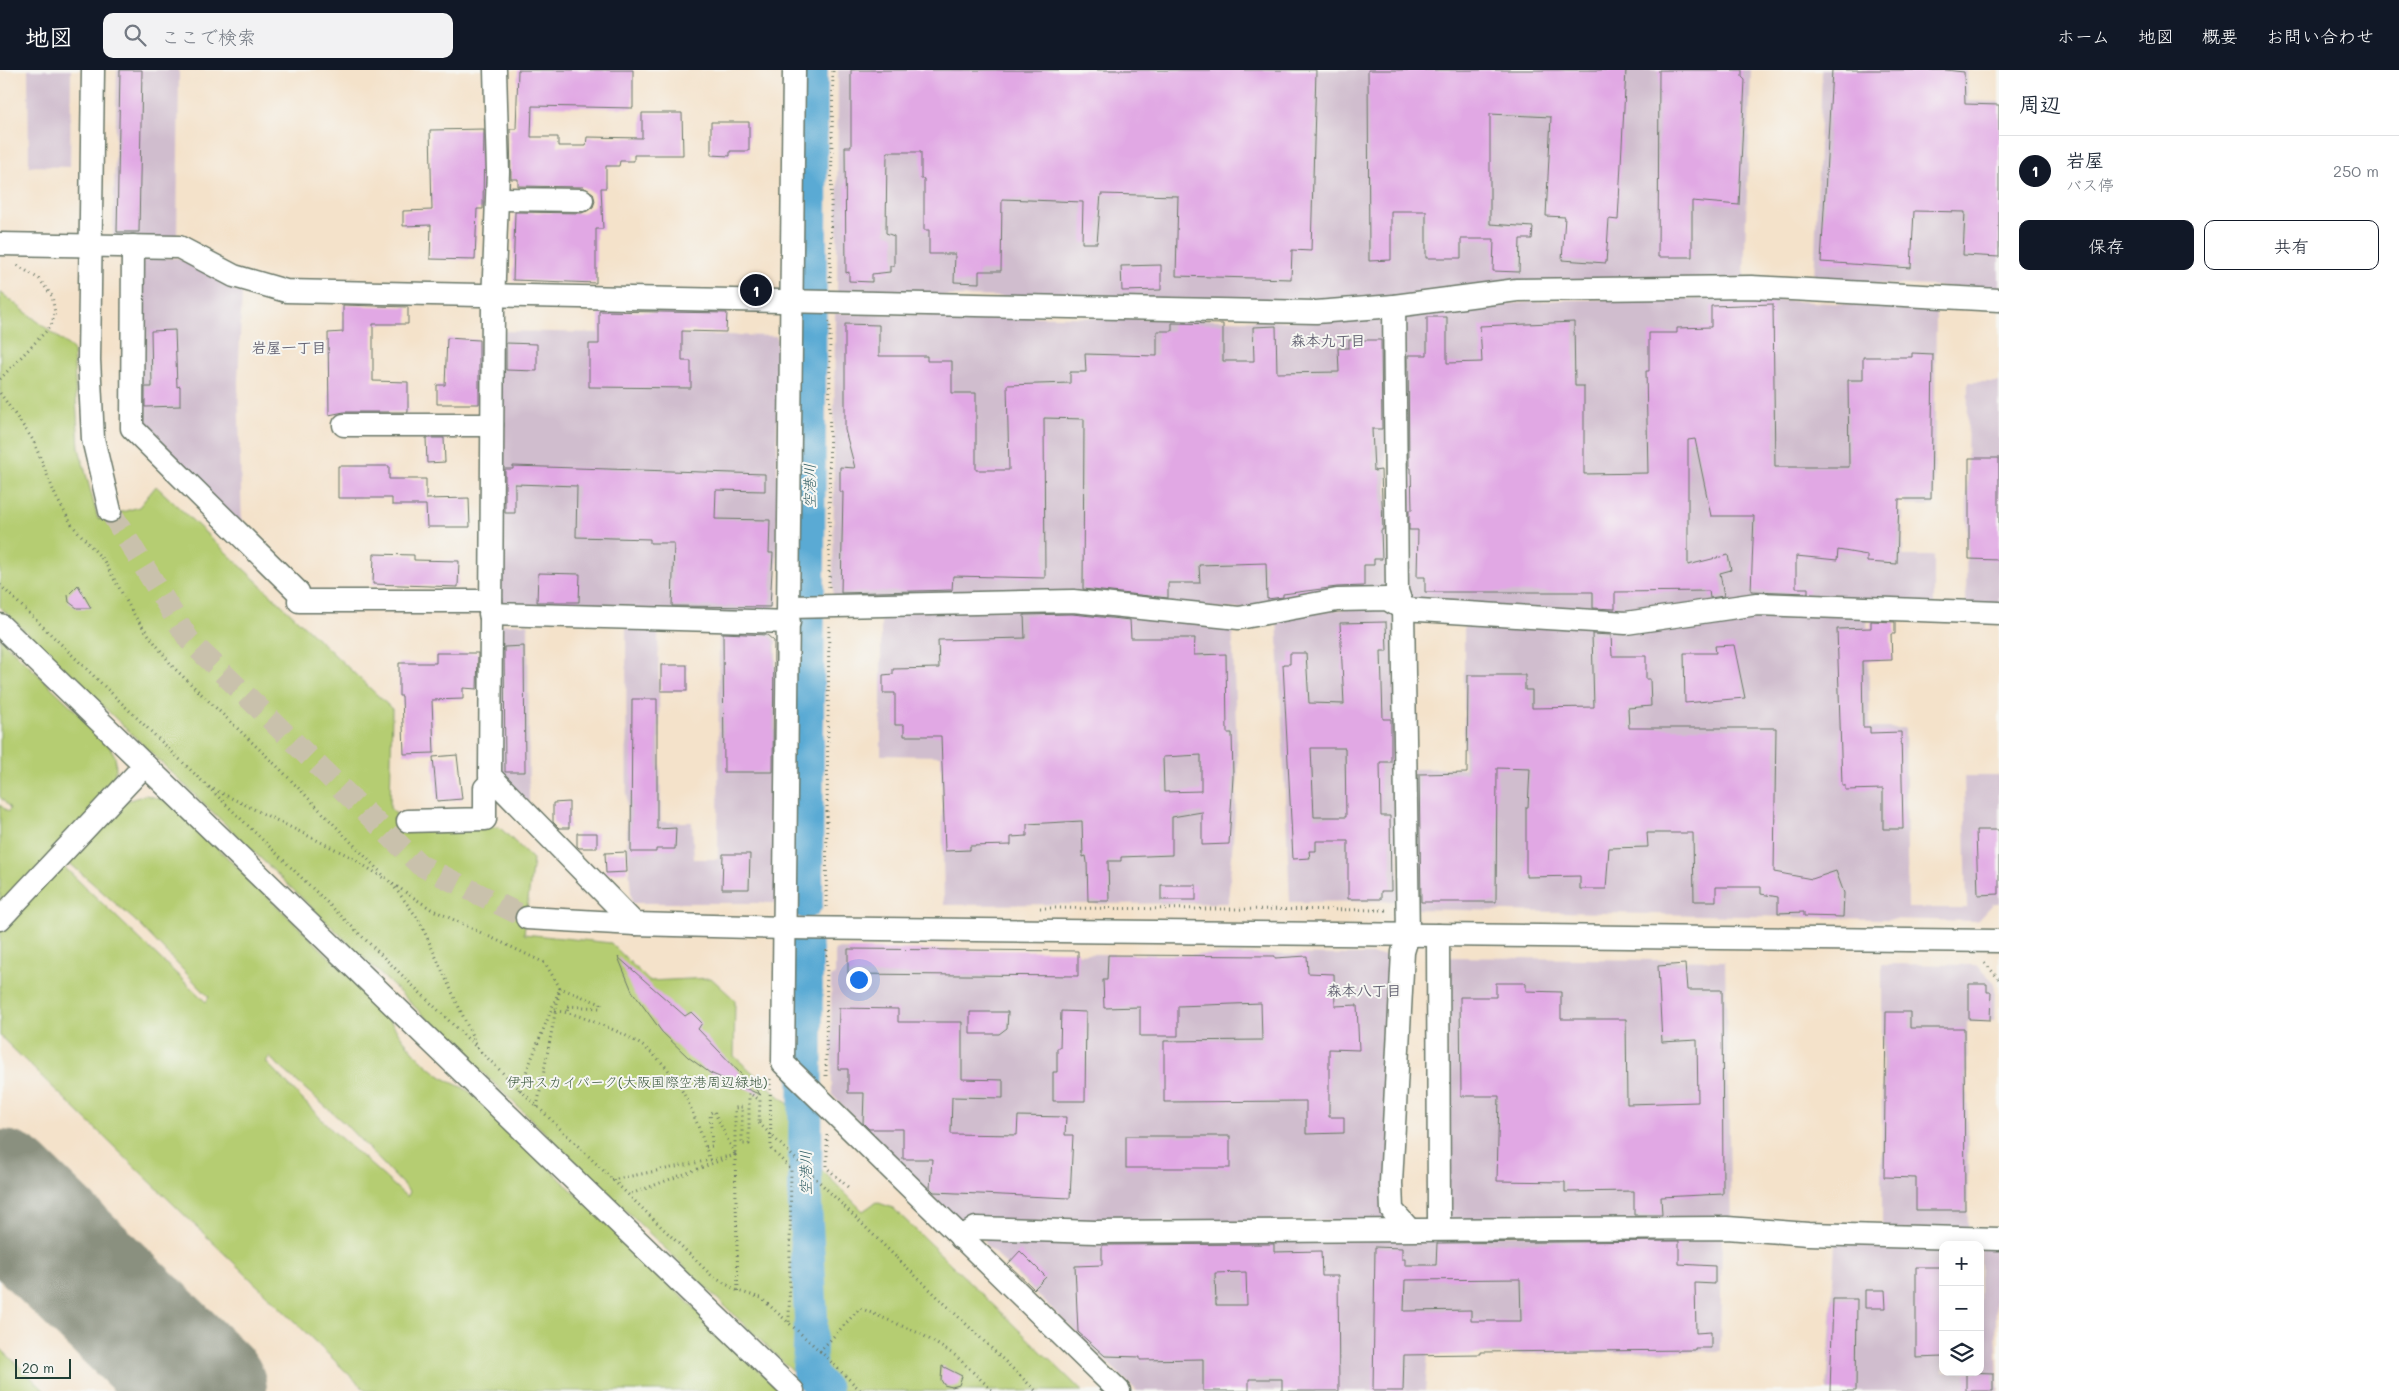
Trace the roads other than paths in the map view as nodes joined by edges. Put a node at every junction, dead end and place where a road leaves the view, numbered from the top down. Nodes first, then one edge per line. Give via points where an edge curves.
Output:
1 (93, 70) edge
2 (494, 70) edge
3 (794, 70) edge
4 (498, 199) junction
5 (582, 200) dead end
6 (0, 244) edge
7 (90, 246) junction
8 (133, 246) junction
9 (495, 296) junction
10 (1999, 300) edge
11 (796, 301) junction
12 (1394, 306) junction
13 (344, 425) dead end
14 (492, 425) junction
15 (110, 511) tunnel mouth
16 (491, 607) junction
17 (1403, 609) junction
18 (792, 612) junction
19 (1999, 613) edge
20 (0, 625) edge
21 (145, 765) junction
22 (493, 780) junction
23 (408, 820) dead end
24 (527, 918) tunnel mouth
25 (0, 919) edge
26 (635, 924) junction
27 (785, 928) junction
28 (1408, 935) junction
29 (1438, 935) junction
30 (1999, 941) edge
31 (1438, 1218) dead end
32 (1409, 1229) junction
33 (961, 1238) junction
34 (1999, 1239) edge
35 (793, 1391) edge
36 (1119, 1391) edge

1 - 7 street
2 - 4 street
3 - 11 street
4 - 5 street
4 - 9 street
6 - 7 street
7 - 8 street
7 - 15 street via 89,360 93,439
8 - 9 street via 179,247 234,276 286,291
8 - 16 street via 132,428 299,596
9 - 11 street
9 - 14 street
10 - 12 street via 1751,287 1517,290
11 - 12 street via 1316,312
11 - 18 street
12 - 17 street via 1397,591
13 - 14 street
14 - 16 street
16 - 18 street
16 - 22 street via 490,776
17 - 18 street via 1387,599 1337,600 1239,618 1073,601 828,606
17 - 19 street via 1626,623 1757,604
17 - 28 street
18 - 27 street
20 - 21 street
21 - 25 street
21 - 35 street
22 - 23 street via 485,788 485,819
22 - 26 street
24 - 26 street
26 - 27 street
27 - 28 street
27 - 33 street via 783,1064
28 - 29 street
28 - 32 street via 1403,952 1391,1183 1392,1210
29 - 30 street
29 - 31 street
32 - 33 street via 1095,1232 976,1228
32 - 34 street via 1727,1228 1808,1234
33 - 36 street

